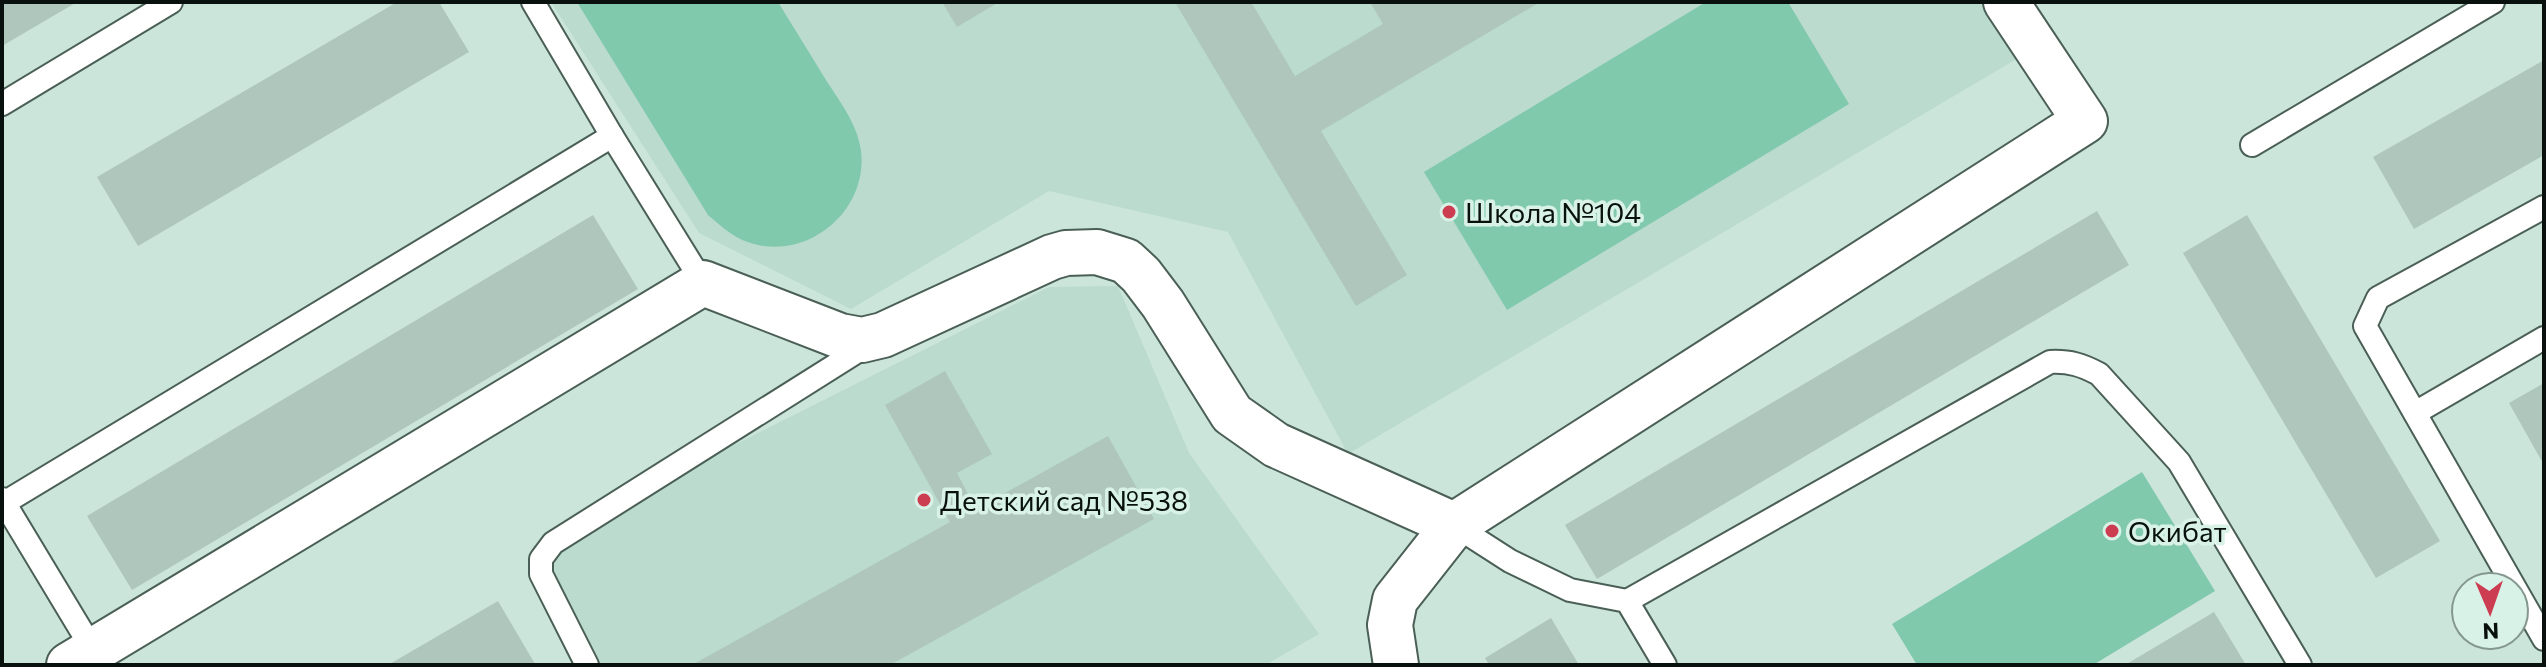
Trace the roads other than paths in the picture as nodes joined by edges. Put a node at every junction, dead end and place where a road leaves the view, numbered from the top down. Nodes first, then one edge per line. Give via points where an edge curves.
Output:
1 (171, 2) edge
2 (533, 2) edge
3 (2006, 2) edge
4 (2493, 2) edge
5 (2, 104) edge
6 (612, 136) junction
7 (2252, 145) dead end
8 (2544, 207) edge
9 (703, 283) junction
10 (883, 335) junction
11 (2544, 338) edge
12 (2415, 413) junction
13 (3, 501) edge
14 (1454, 525) junction
15 (1627, 601) junction
16 (2544, 639) edge
17 (81, 658) edge
18 (587, 665) edge
19 (1396, 665) edge
20 (1665, 665) edge
21 (2300, 665) edge

1 - 5 lane
2 - 6 lane
3 - 14 street via 2085,121
4 - 7 lane
6 - 9 lane
6 - 13 lane
8 - 12 lane via 2378,298 2365,326
9 - 10 street via 840,336 862,340
9 - 17 street
10 - 14 street via 1052,257 1081,251 1112,255 1126,261 1151,288 1232,414 1276,445
10 - 18 lane via 553,543 541,559 541,574
11 - 12 lane
12 - 16 lane
13 - 17 lane
14 - 15 lane via 1510,561 1570,590
14 - 19 street via 1395,600 1390,625
15 - 20 lane
15 - 21 lane via 2050,362 2067,361 2099,374 2179,462

